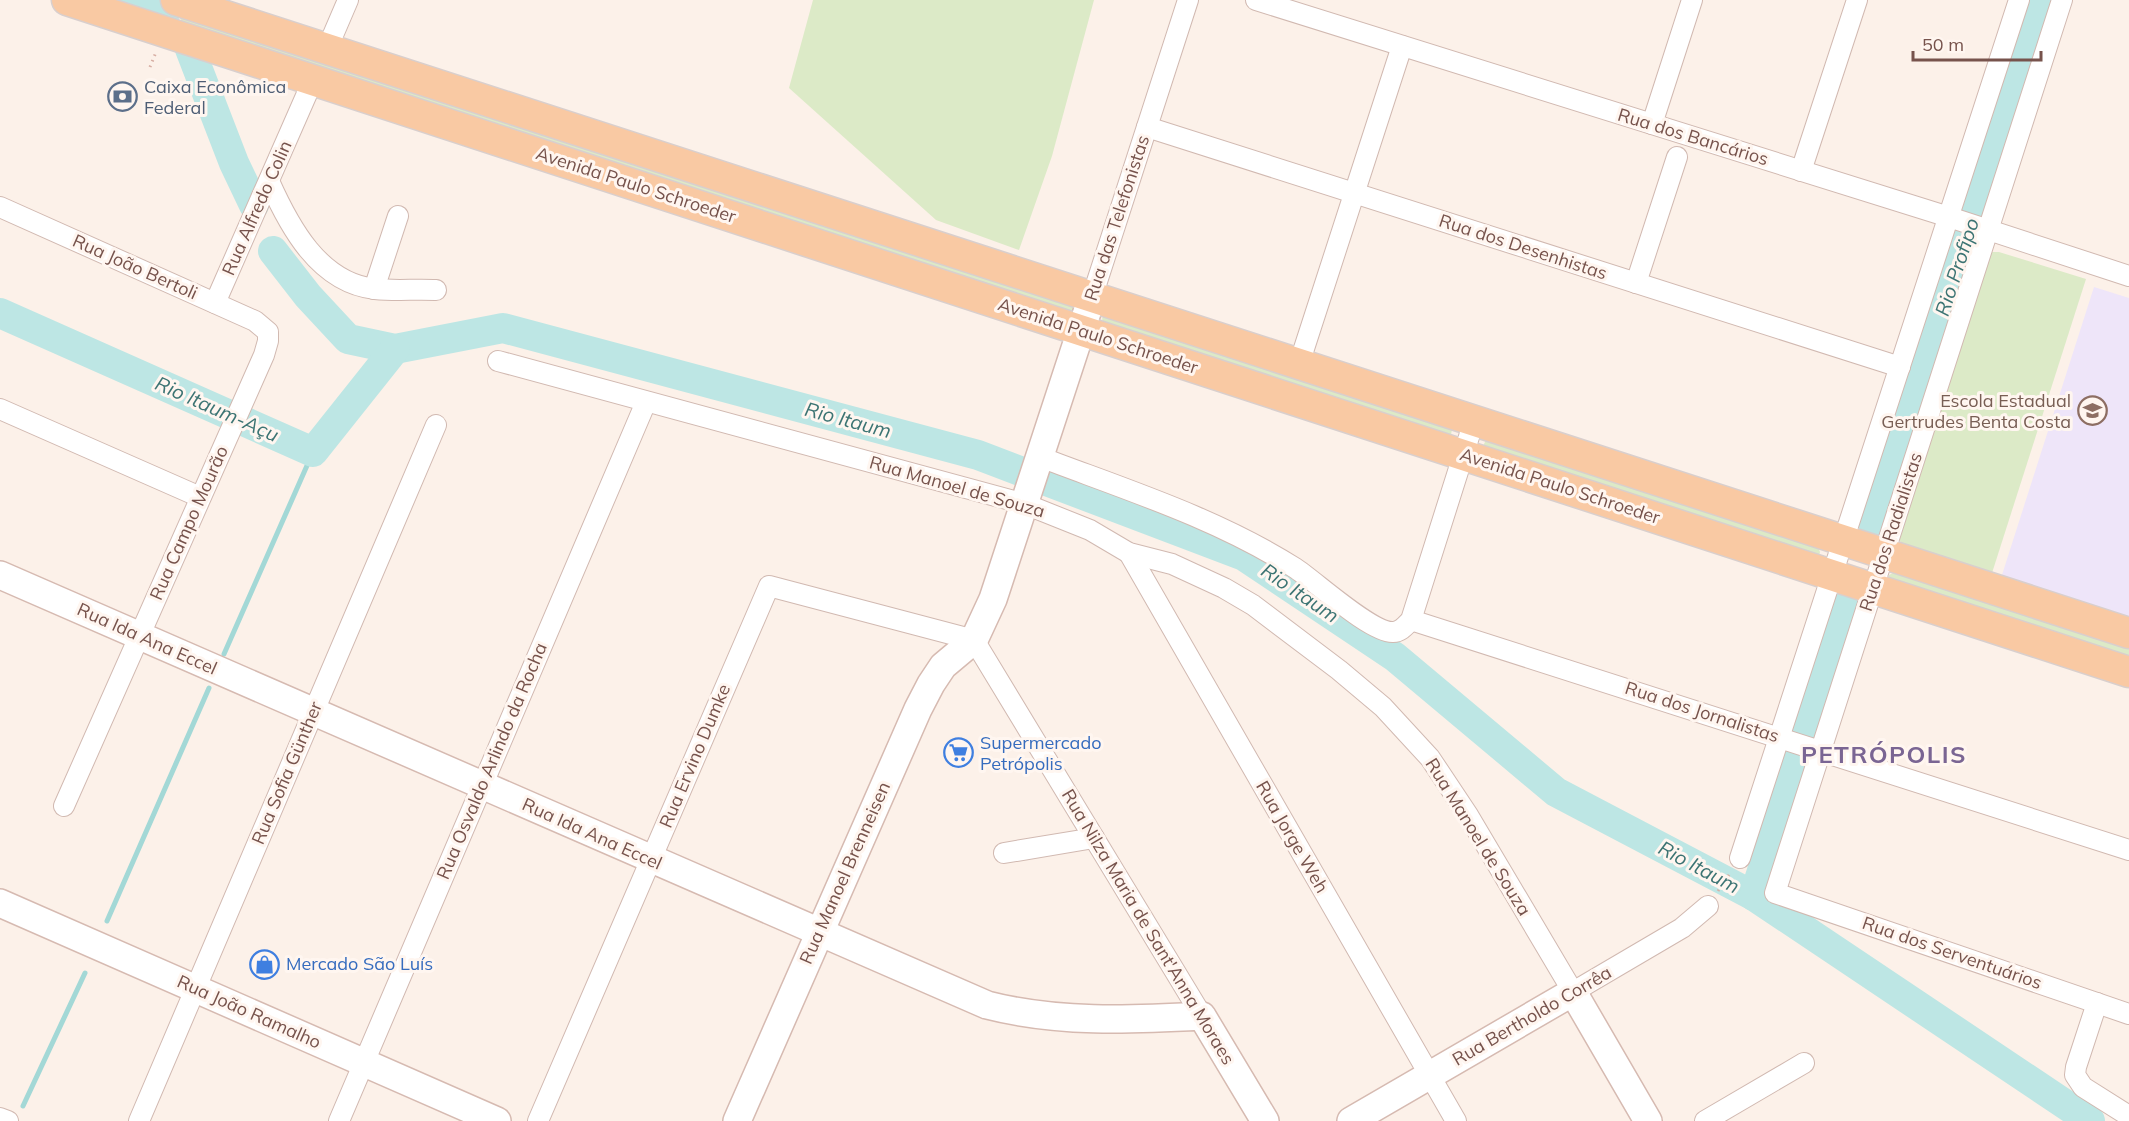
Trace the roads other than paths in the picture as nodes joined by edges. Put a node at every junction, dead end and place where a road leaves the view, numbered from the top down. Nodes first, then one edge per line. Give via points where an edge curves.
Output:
1 (67, 0) edge
2 (176, 0) edge
3 (348, 0) edge
4 (1188, 0) edge
5 (1256, 0) edge
6 (1692, 0) edge
7 (1857, 0) edge
8 (2019, 0) edge
9 (2062, 0) edge
10 (206, 10) junction
11 (192, 41) junction
12 (1402, 46) junction
13 (327, 49) junction
14 (313, 80) junction
15 (1652, 124) junction
16 (1147, 127) junction
17 (1677, 157) dead end
18 (1801, 171) junction
19 (268, 181) junction
20 (1354, 194) junction
21 (0, 207) edge
22 (398, 216) dead end
23 (1949, 217) junction
24 (1989, 230) junction
25 (2129, 275) edge
26 (1636, 283) junction
27 (374, 289) junction
28 (436, 290) dead end
29 (1092, 297) junction
30 (215, 303) junction
31 (1081, 330) junction
32 (268, 332) joint
33 (498, 361) dead end
34 (1299, 364) junction
35 (1900, 367) junction
36 (646, 402) junction
37 (0, 409) edge
38 (1474, 421) junction
39 (436, 425) dead end
40 (1463, 455) junction
41 (1033, 478) junction
42 (200, 497) junction
43 (1844, 540) junction
44 (1129, 553) junction
45 (1885, 554) junction
46 (0, 574) edge
47 (1832, 575) junction
48 (1873, 588) junction
49 (1411, 620) junction
50 (2129, 633) edge
51 (139, 635) junction
52 (974, 640) junction
53 (2129, 672) edge
54 (313, 712) junction
55 (1779, 737) junction
56 (1821, 751) junction
57 (482, 786) junction
58 (64, 806) dead end
59 (1094, 838) junction
60 (2129, 850) edge
61 (1004, 853) dead end
62 (1740, 858) road end
63 (651, 860) junction
64 (1775, 893) joint
65 (0, 903) edge
66 (1708, 906) road end
67 (819, 933) junction
68 (195, 988) junction
69 (1573, 992) junction
70 (2097, 1003) junction
71 (2129, 1014) edge
72 (1202, 1016) junction
73 (364, 1062) junction
74 (1804, 1063) dead end
75 (1430, 1075) junction
76 (2129, 1116) edge
77 (139, 1121) edge
78 (339, 1121) edge
79 (497, 1121) edge
80 (538, 1121) edge
81 (737, 1121) edge
82 (1265, 1121) edge
83 (1351, 1121) edge
84 (1456, 1121) edge
85 (1648, 1121) edge
86 (1705, 1121) edge

1 - 11 main road, Avenida Paulo Schroeder
2 - 10 main road, Avenida Paulo Schroeder
3 - 13 street
4 - 16 street, Rua das Telefonistas
5 - 12 street, Rua dos Bancários
6 - 15 street
7 - 18 street
8 - 23 street
9 - 24 street, Rua dos Radialistas
10 - 11 main road via 195,15
10 - 13 main road, Avenida Paulo Schroeder
11 - 14 main road, Avenida Paulo Schroeder
12 - 15 street, Rua dos Bancários
12 - 20 street
13 - 29 main road, Avenida Paulo Schroeder
14 - 19 street, Rua Alfredo Colin
14 - 31 main road, Avenida Paulo Schroeder
15 - 18 street, Rua dos Bancários
16 - 20 street, Rua dos Desenhistas
16 - 29 street, Rua das Telefonistas
17 - 26 street
18 - 23 street, Rua dos Bancários
19 - 27 street via 297,236 312,254 342,278
19 - 30 street, Rua Alfredo Colin
20 - 26 street, Rua dos Desenhistas
20 - 34 street
21 - 30 street, Rua João Bertoli
22 - 27 street
23 - 24 street, Rua dos Bancários
23 - 35 street
24 - 25 street, Rua dos Bancários
24 - 45 street, Rua dos Radialistas
26 - 35 street, Rua dos Desenhistas
27 - 28 street
29 - 31 street, Rua das Telefonistas
29 - 34 main road, Avenida Paulo Schroeder
30 - 32 street, Rua João Bertoli via 255,321
31 - 40 main road, Avenida Paulo Schroeder
31 - 41 street, Rua das Telefonistas
32 - 42 street, Rua Campo Mourão via 266,348
33 - 36 street, Rua Manoel de Souza
34 - 38 main road, Avenida Paulo Schroeder
35 - 43 street
36 - 41 street, Rua Manoel de Souza
36 - 57 street, Rua Osvaldo Arlindo da Rocha
37 - 42 street
38 - 40 street
38 - 43 main road, Avenida Paulo Schroeder
39 - 54 street, Rua Sofia Günther
40 - 47 main road, Avenida Paulo Schroeder
40 - 49 street
41 - 44 street, Rua Manoel de Souza via 1090,530
41 - 49 street via 1172,506 1237,535 1296,569 1378,628 1394,632
41 - 52 street, Rua das Telefonistas via 993,599
42 - 51 street, Rua Campo Mourão
43 - 45 main road, Avenida Paulo Schroeder
43 - 47 street
44 - 69 street, Rua Manoel de Souza via 1172,564 1253,605 1383,707 1430,758 1468,815
44 - 75 street, Rua Jorge Weh
45 - 48 street, Rua dos Radialistas
45 - 50 main road, Avenida Paulo Schroeder
46 - 51 street, Rua Ida Ana Eccel
47 - 48 main road, Avenida Paulo Schroeder
47 - 55 street
48 - 53 main road, Avenida Paulo Schroeder
48 - 56 street, Rua dos Radialistas
49 - 55 street, Rua dos Jornalistas
51 - 54 street, Rua Ida Ana Eccel
51 - 58 street, Rua Campo Mourão
52 - 59 street, Rua Nilza Maria de Sant'Anna Moraes
52 - 63 street, Rua Ervino Dumke via 769,586
52 - 67 street, Rua Manoel Brenneisen via 943,666 931,684
54 - 57 street, Rua Ida Ana Eccel
54 - 68 street, Rua Sofia Günther
55 - 56 street, Rua dos Jornalistas
55 - 62 street
56 - 60 street, Rua dos Jornalistas
56 - 64 street, Rua dos Radialistas
57 - 63 street, Rua Ida Ana Eccel
57 - 73 street, Rua Osvaldo Arlindo da Rocha
59 - 61 street
59 - 72 street, Rua Nilza Maria de Sant'Anna Moraes
63 - 67 street, Rua Ida Ana Eccel
63 - 80 street, Rua Ervino Dumke
64 - 70 street, Rua dos Serventuários
65 - 68 street, Rua João Ramalho
66 - 69 street, Rua Bertholdo Corrêa via 1682,928
67 - 72 street, Rua Ida Ana Eccel via 956,993 1017,1013 1134,1020
67 - 81 street, Rua Manoel Brenneisen
68 - 73 street, Rua João Ramalho
68 - 77 street, Rua Sofia Günther
69 - 75 street, Rua Bertholdo Corrêa
69 - 85 street, Rua Manoel de Souza
70 - 71 street, Rua dos Serventuários
70 - 76 street via 2075,1075 2083,1087
72 - 82 street, Rua Nilza Maria de Sant'Anna Moraes
73 - 78 street, Rua Osvaldo Arlindo da Rocha
73 - 79 street, Rua João Ramalho
74 - 86 street
75 - 83 street, Rua Bertholdo Corrêa
75 - 84 street, Rua Jorge Weh

